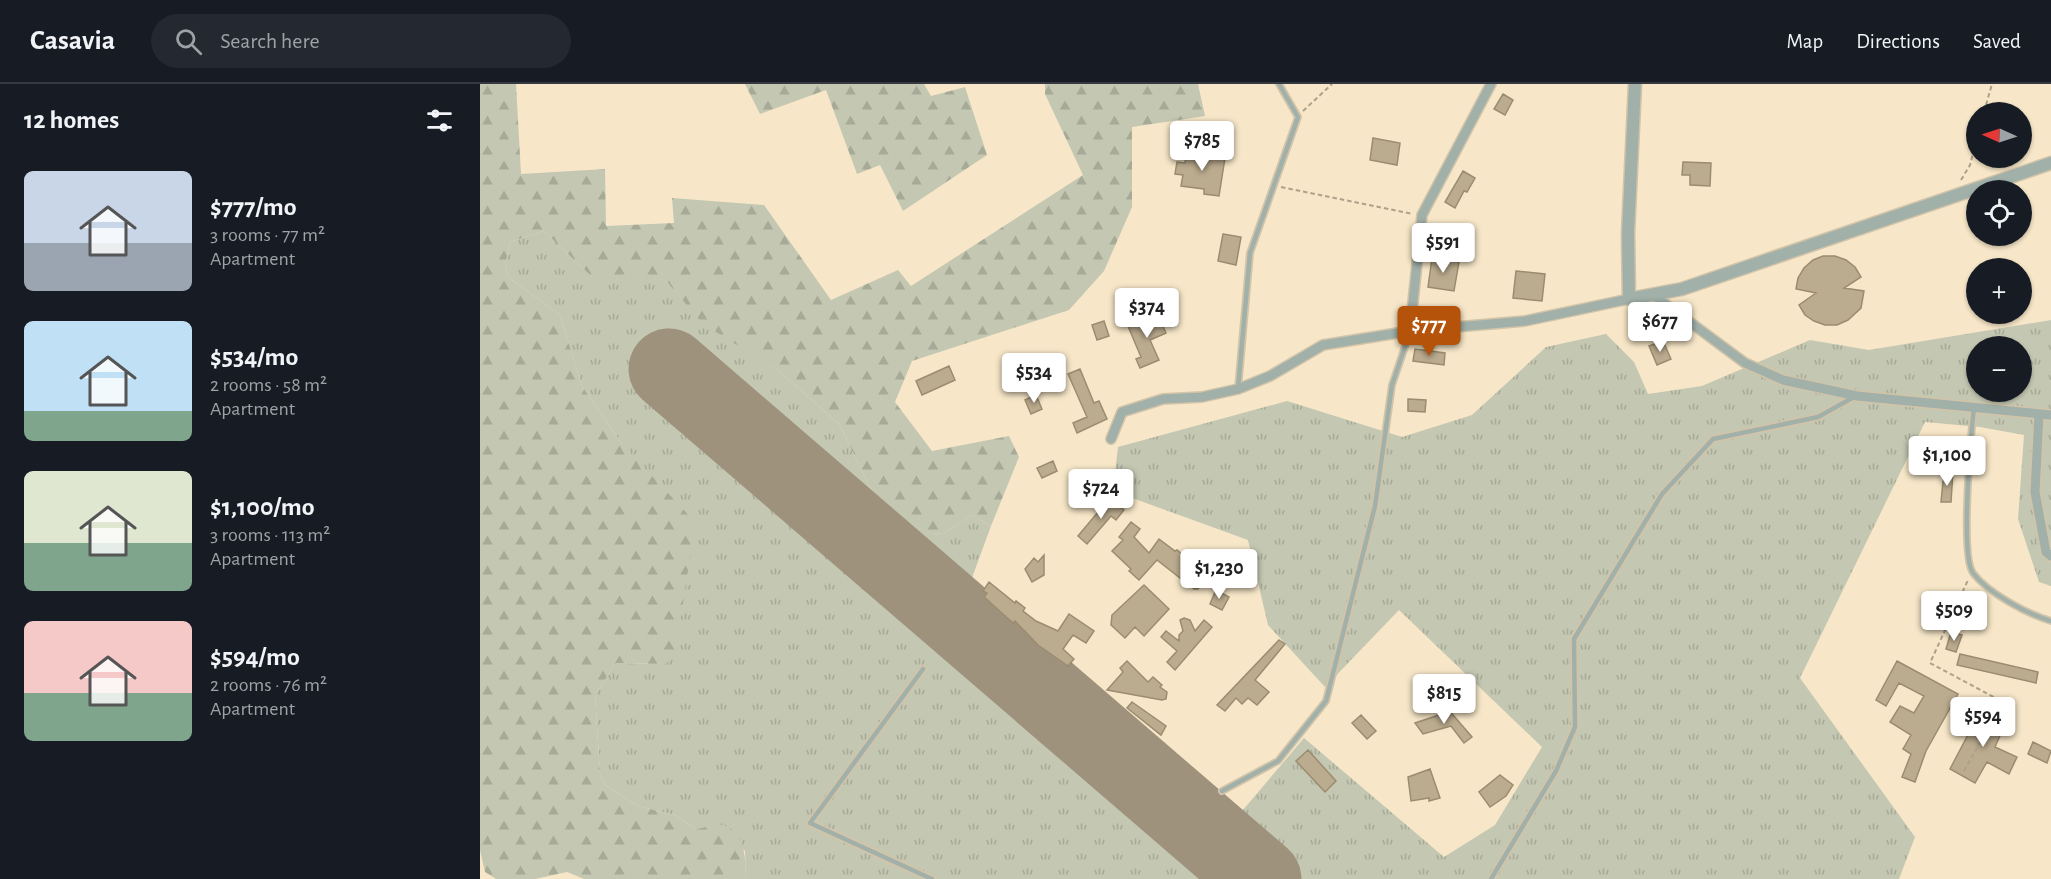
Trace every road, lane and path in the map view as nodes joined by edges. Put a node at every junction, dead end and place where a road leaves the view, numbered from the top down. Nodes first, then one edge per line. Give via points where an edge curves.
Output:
1 (1279, 84) edge
2 (1332, 84) edge
3 (1491, 84) edge
4 (1635, 84) edge
5 (1992, 84) edge
6 (1987, 102) edge
7 (1298, 117) junction
8 (2051, 163) edge
9 (1968, 168) edge
10 (1275, 186) junction
11 (1950, 199) junction
12 (1422, 215) junction
13 (1652, 294) junction
14 (1629, 299) junction
15 (1410, 331) junction
16 (1238, 389) junction
17 (1857, 396) junction
18 (1974, 407) junction
19 (2039, 414) junction
20 (2051, 415) edge
21 (1111, 438) dead end
22 (2051, 556) edge
23 (1972, 572) junction
24 (2051, 621) edge
25 (923, 669) dead end
26 (1964, 771) dead end
27 (1222, 791) dead end
28 (932, 879) edge
29 (1491, 879) edge

1 - 7 lane
2 - 7 path
3 - 12 street
4 - 14 street
5 - 6 path
7 - 10 lane
8 - 11 street
9 - 11 path
10 - 12 path
10 - 16 lane via 1250,253
11 - 13 street via 1682,289
12 - 15 street
13 - 14 street
13 - 17 street via 1745,363 1783,380
14 - 15 street via 1525,321
15 - 16 street via 1323,345 1270,376
15 - 27 lane via 1392,385 1375,506 1326,701 1278,760
16 - 21 street via 1202,397 1163,399 1122,412
17 - 18 street
17 - 29 lane via 1818,417 1713,439 1662,494 1575,639 1575,727 1556,771
18 - 19 street
18 - 23 lane via 1966,547
19 - 20 street
19 - 22 street via 2035,492 2046,552
23 - 24 lane via 1991,590
23 - 26 path via 1930,663 2002,702
25 - 28 lane via 810,823

